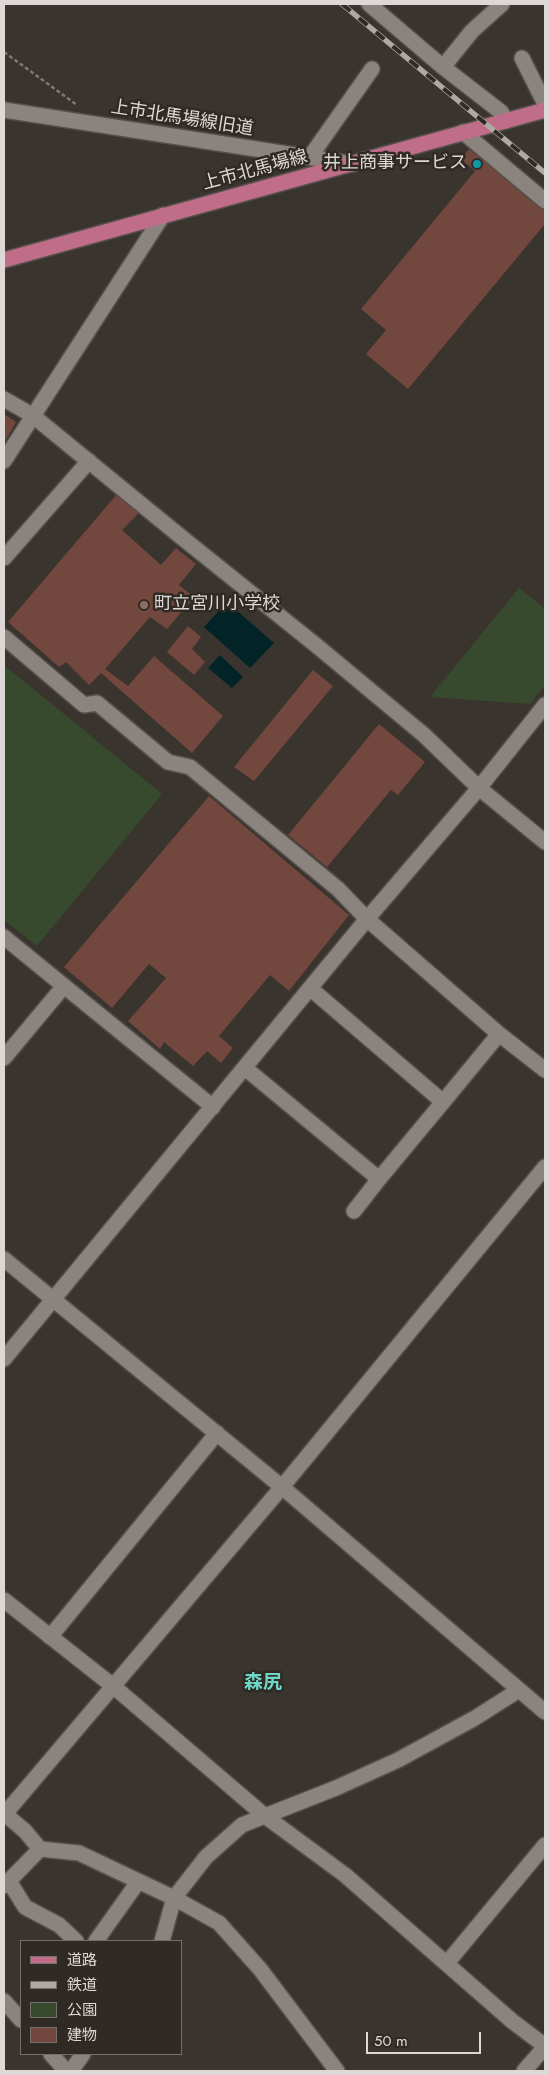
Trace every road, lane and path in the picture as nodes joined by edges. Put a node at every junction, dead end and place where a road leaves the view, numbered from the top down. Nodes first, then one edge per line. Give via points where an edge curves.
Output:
1 (369, 4) edge
2 (502, 4) edge
3 (4, 52) edge
4 (522, 58) dead end
5 (443, 67) junction
6 (372, 69) dead end
7 (545, 104) edge
8 (81, 108) dead end
9 (4, 110) edge
10 (545, 110) edge
11 (506, 121) junction
12 (463, 132) junction
13 (310, 157) junction
14 (355, 164) junction
15 (545, 201) edge
16 (164, 215) junction
17 (4, 260) edge
18 (4, 399) edge
19 (32, 414) junction
20 (4, 461) edge
21 (89, 461) junction
22 (4, 558) edge
23 (4, 637) edge
24 (545, 705) edge
25 (479, 788) junction
26 (545, 842) edge
27 (367, 919) junction
28 (4, 937) edge
29 (64, 986) junction
30 (311, 988) junction
31 (499, 1034) junction
32 (4, 1058) edge
33 (245, 1068) junction
34 (545, 1070) edge
35 (443, 1102) junction
36 (213, 1108) junction
37 (545, 1167) edge
38 (379, 1178) junction
39 (354, 1211) dead end
40 (4, 1259) edge
41 (52, 1300) junction
42 (4, 1358) edge
43 (217, 1434) junction
44 (282, 1487) junction
45 (4, 1600) edge
46 (50, 1637) junction
47 (113, 1686) junction
48 (519, 1690) junction
49 (545, 1712) edge
50 (4, 1814) edge
51 (265, 1816) junction
52 (545, 1845) edge
53 (40, 1850) junction
54 (138, 1882) junction
55 (6, 1884) edge
56 (174, 1898) junction
57 (75, 1940) edge
58 (97, 1940) edge
59 (162, 1940) edge
60 (447, 1963) junction
61 (4, 2001) edge
62 (20, 2019) edge
63 (545, 2047) edge
64 (52, 2055) edge
65 (82, 2055) edge
66 (66, 2071) edge
67 (71, 2071) edge
68 (337, 2071) edge
69 (524, 2071) edge

1 - 5 street
2 - 5 street via 472,31
3 - 8 path
4 - 7 street
5 - 11 street via 500,112
6 - 13 street
9 - 13 street, 上市北馬場線旧道
10 - 11 main road, 上市北馬場線
11 - 12 main road, 上市北馬場線
12 - 14 main road, 上市北馬場線
12 - 15 street
13 - 14 street, 上市北馬場線旧道
14 - 16 main road, 上市北馬場線
16 - 17 main road, 上市北馬場線
16 - 19 street
18 - 19 street
19 - 20 street
19 - 21 street
21 - 22 street
21 - 25 street via 348,671 424,735
23 - 27 street via 84,705 97,703 168,762 190,767 338,889
24 - 25 street
25 - 26 street
25 - 27 street
27 - 30 street
27 - 31 street
28 - 29 street
29 - 32 street
29 - 36 street
30 - 33 street
30 - 35 street
31 - 34 street
31 - 35 street
33 - 36 street
33 - 38 street
35 - 38 street
36 - 41 street
37 - 44 street
38 - 39 street
40 - 41 street
41 - 42 street
41 - 43 street
43 - 44 street
43 - 46 street
44 - 47 street
44 - 48 street
45 - 46 street
46 - 47 street
47 - 50 street
47 - 51 street
48 - 49 street
48 - 51 street via 398,1760
50 - 53 street via 25,1831
51 - 56 street via 242,1825 206,1856
51 - 60 street via 345,1874
52 - 60 street
53 - 54 street via 79,1854
53 - 55 street
54 - 56 street
54 - 58 street
55 - 57 street via 25,1906 60,1925
56 - 59 street
56 - 68 street via 219,1923 260,1969
60 - 63 street
61 - 62 street
63 - 69 street
64 - 66 street
65 - 67 street

